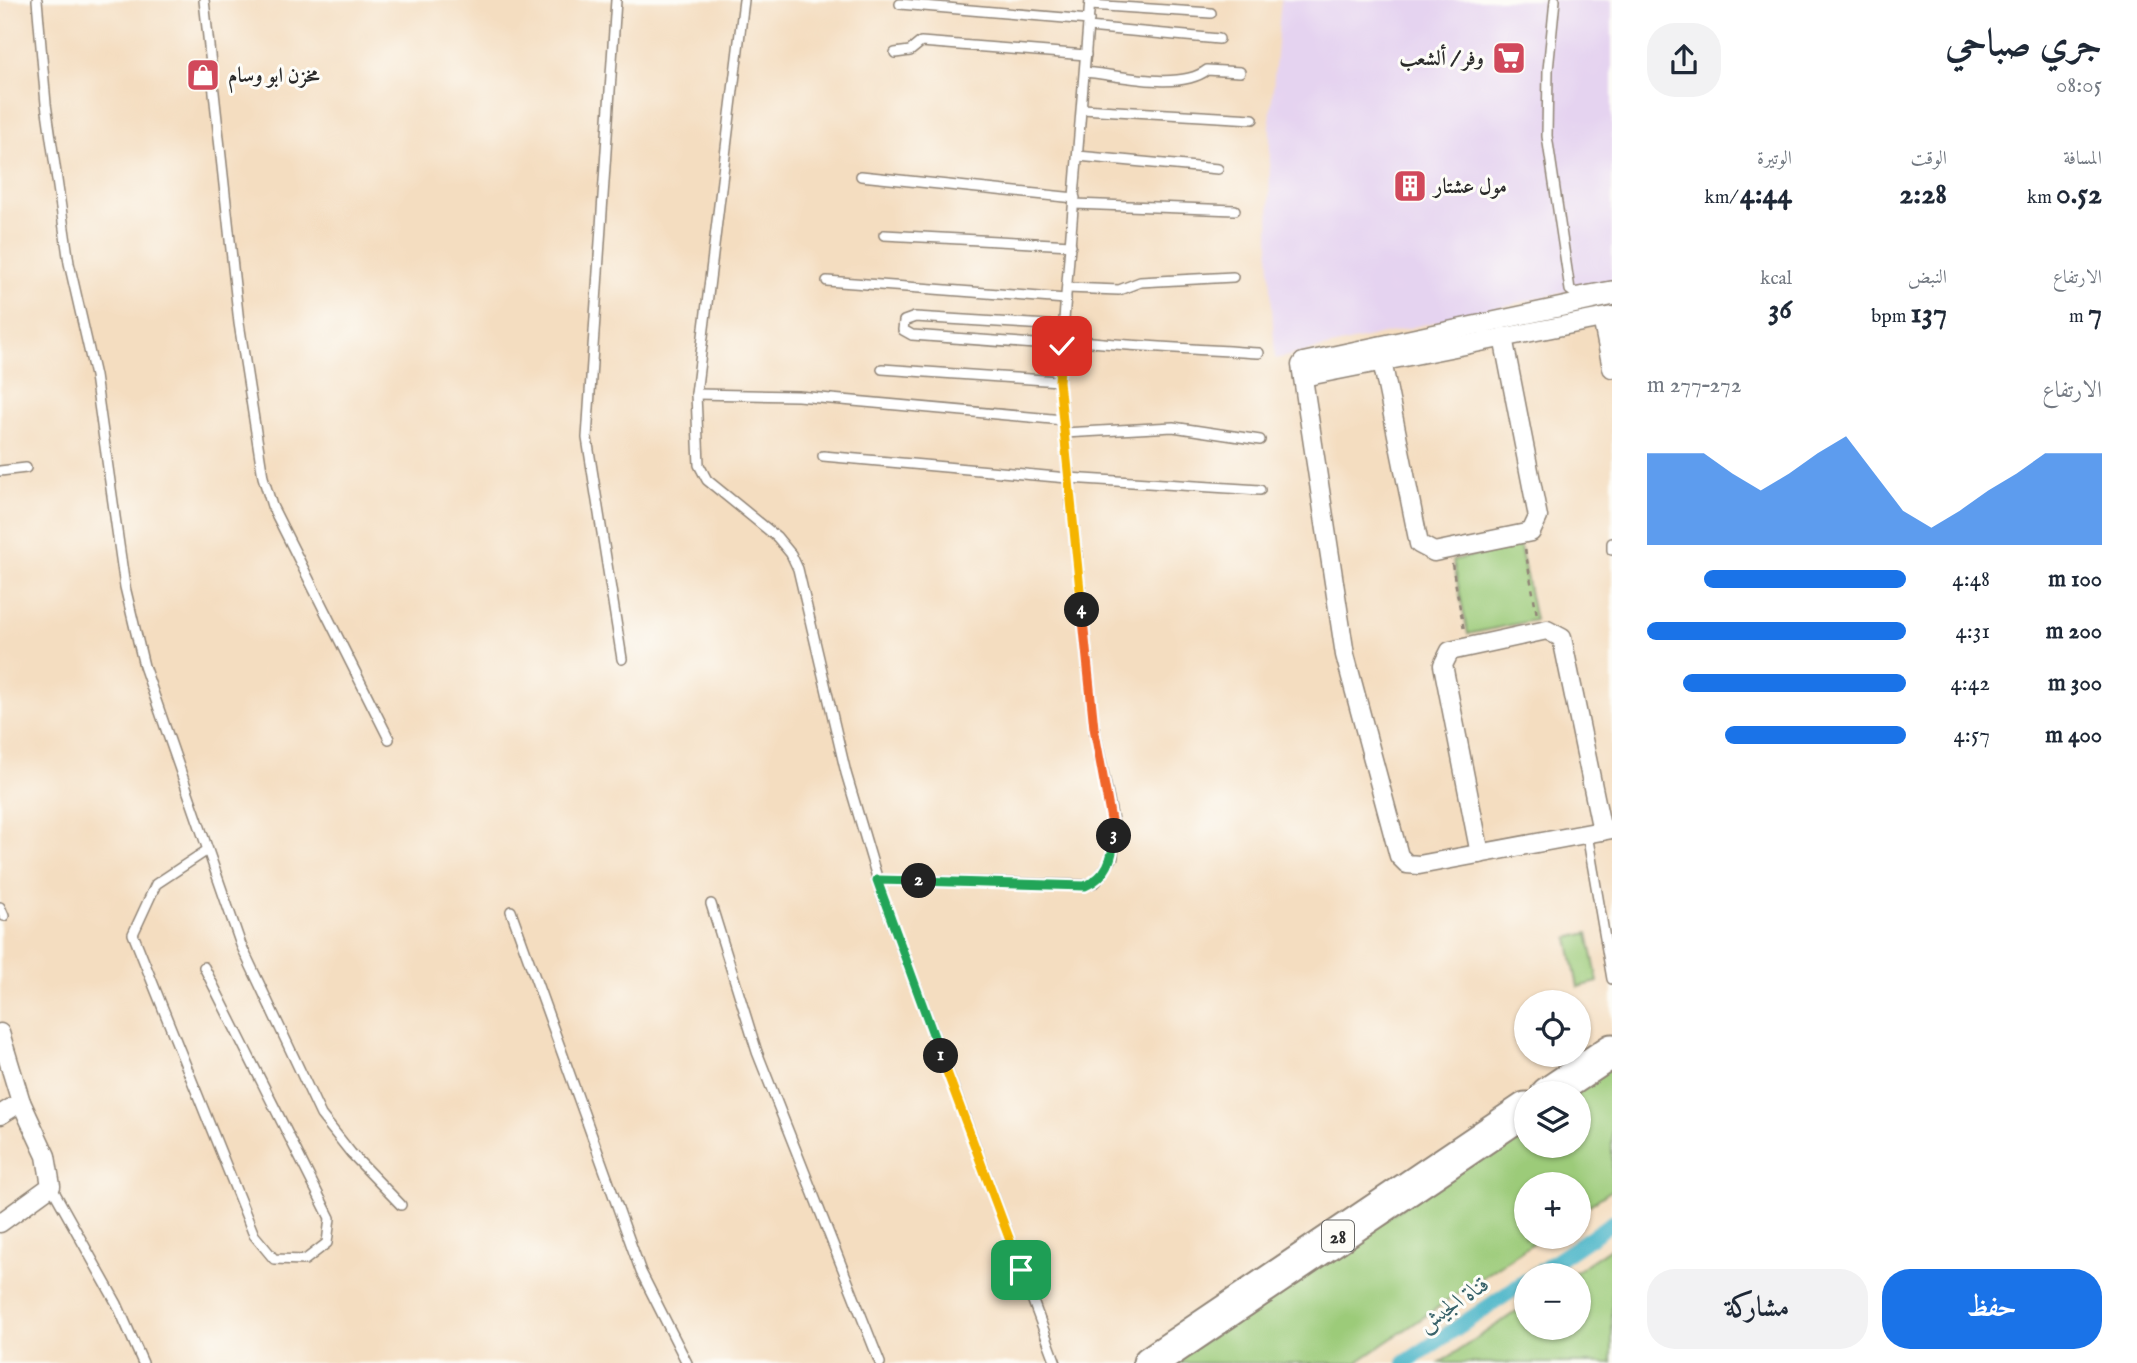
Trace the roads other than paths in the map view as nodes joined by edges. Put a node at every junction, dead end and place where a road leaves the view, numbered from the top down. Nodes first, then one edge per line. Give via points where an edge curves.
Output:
1 (37, 0) edge
2 (204, 0) edge
3 (616, 0) edge
4 (744, 0) edge
5 (1555, 0) edge
6 (1090, 3) edge
7 (900, 4) dead end
8 (1211, 13) dead end
9 (1089, 24) junction
10 (1219, 39) dead end
11 (895, 52) dead end
12 (1086, 55) junction
13 (1085, 72) junction
14 (1240, 72) dead end
15 (1082, 109) junction
16 (1253, 118) dead end
17 (1078, 156) junction
18 (1218, 169) dead end
19 (861, 176) dead end
20 (1074, 201) junction
21 (1235, 210) dead end
22 (884, 235) dead end
23 (1070, 245) junction
24 (1233, 277) dead end
25 (827, 281) dead end
26 (1612, 286) edge
27 (1067, 288) junction
28 (1612, 296) edge
29 (1066, 299) junction
30 (1607, 317) edge
31 (1064, 326) junction
32 (1503, 337) junction
33 (1063, 343) junction
34 (1259, 354) dead end
35 (1380, 354) junction
36 (1612, 368) edge
37 (882, 369) dead end
38 (1059, 381) junction
39 (696, 394) junction
40 (1063, 421) junction
41 (1064, 433) junction
42 (1260, 440) dead end
43 (823, 456) dead end
44 (26, 468) dead end
45 (0, 471) edge
46 (1068, 478) junction
47 (1260, 489) dead end
48 (1612, 543) edge
49 (1612, 550) edge
50 (622, 659) dead end
51 (389, 739) dead end
52 (1600, 831) edge
53 (206, 851) junction
54 (1480, 854) junction
55 (877, 880) junction
56 (711, 904) dead end
57 (511, 911) dead end
58 (204, 967) dead end
59 (1612, 979) edge
60 (0, 1033) edge
61 (1612, 1051) edge
62 (1567, 1081) edge
63 (21, 1102) junction
64 (0, 1115) edge
65 (1514, 1117) edge
66 (51, 1186) junction
67 (401, 1205) dead end
68 (0, 1223) edge
69 (143, 1363) edge
70 (687, 1363) edge
71 (880, 1363) edge
72 (1056, 1363) edge
73 (1150, 1363) edge

1 - 53 lane via 46,104 69,263 95,376 125,587 144,666
2 - 51 lane via 239,323 263,477 272,506
3 - 50 lane via 587,438
4 - 39 lane
5 - 26 lane via 1547,136 1570,290
6 - 8 lane
6 - 9 lane
7 - 9 lane
9 - 10 lane
9 - 12 lane
11 - 12 lane via 909,51 922,42
12 - 13 lane
13 - 14 lane via 1174,81 1207,70
13 - 15 lane
15 - 16 lane
15 - 17 lane
17 - 18 lane
17 - 20 lane
19 - 20 lane
20 - 21 lane
20 - 23 lane
22 - 23 lane
23 - 27 lane
24 - 27 lane via 1140,282 1119,290
25 - 29 lane
27 - 29 lane
28 - 35 street
29 - 31 lane
30 - 32 street
30 - 36 street
31 - 33 lane
31 - 33 lane via 915,317 904,321 903,330 912,335
32 - 35 street
32 - 35 street via 1538,517 1531,532 1434,552 1419,544
33 - 34 lane
33 - 38 lane
35 - 54 street via 1303,362 1345,655 1399,856 1413,865
37 - 38 lane
38 - 40 lane
39 - 40 lane via 798,396
39 - 55 lane via 699,465 707,480 777,537 799,569 846,773
40 - 41 lane
41 - 42 lane via 1173,427
41 - 46 lane
43 - 46 lane
44 - 45 lane
46 - 47 lane
46 - 55 lane via 1094,728 1114,825 1113,857 1096,882 1085,886
48 - 49 lane
52 - 54 street
52 - 54 street via 1562,638 1555,632 1540,632 1450,651 1443,666
52 - 59 lane
53 - 58 lane via 156,884 133,934 254,1235 274,1259 305,1260 327,1243 330,1218
53 - 67 lane via 241,945 321,1115
55 - 72 lane
56 - 71 lane via 757,1052
57 - 70 lane via 641,1272
60 - 63 street
61 - 62 highway
63 - 64 street
63 - 66 street via 46,1156
65 - 73 highway, 28
66 - 68 street
66 - 69 lane via 117,1304

